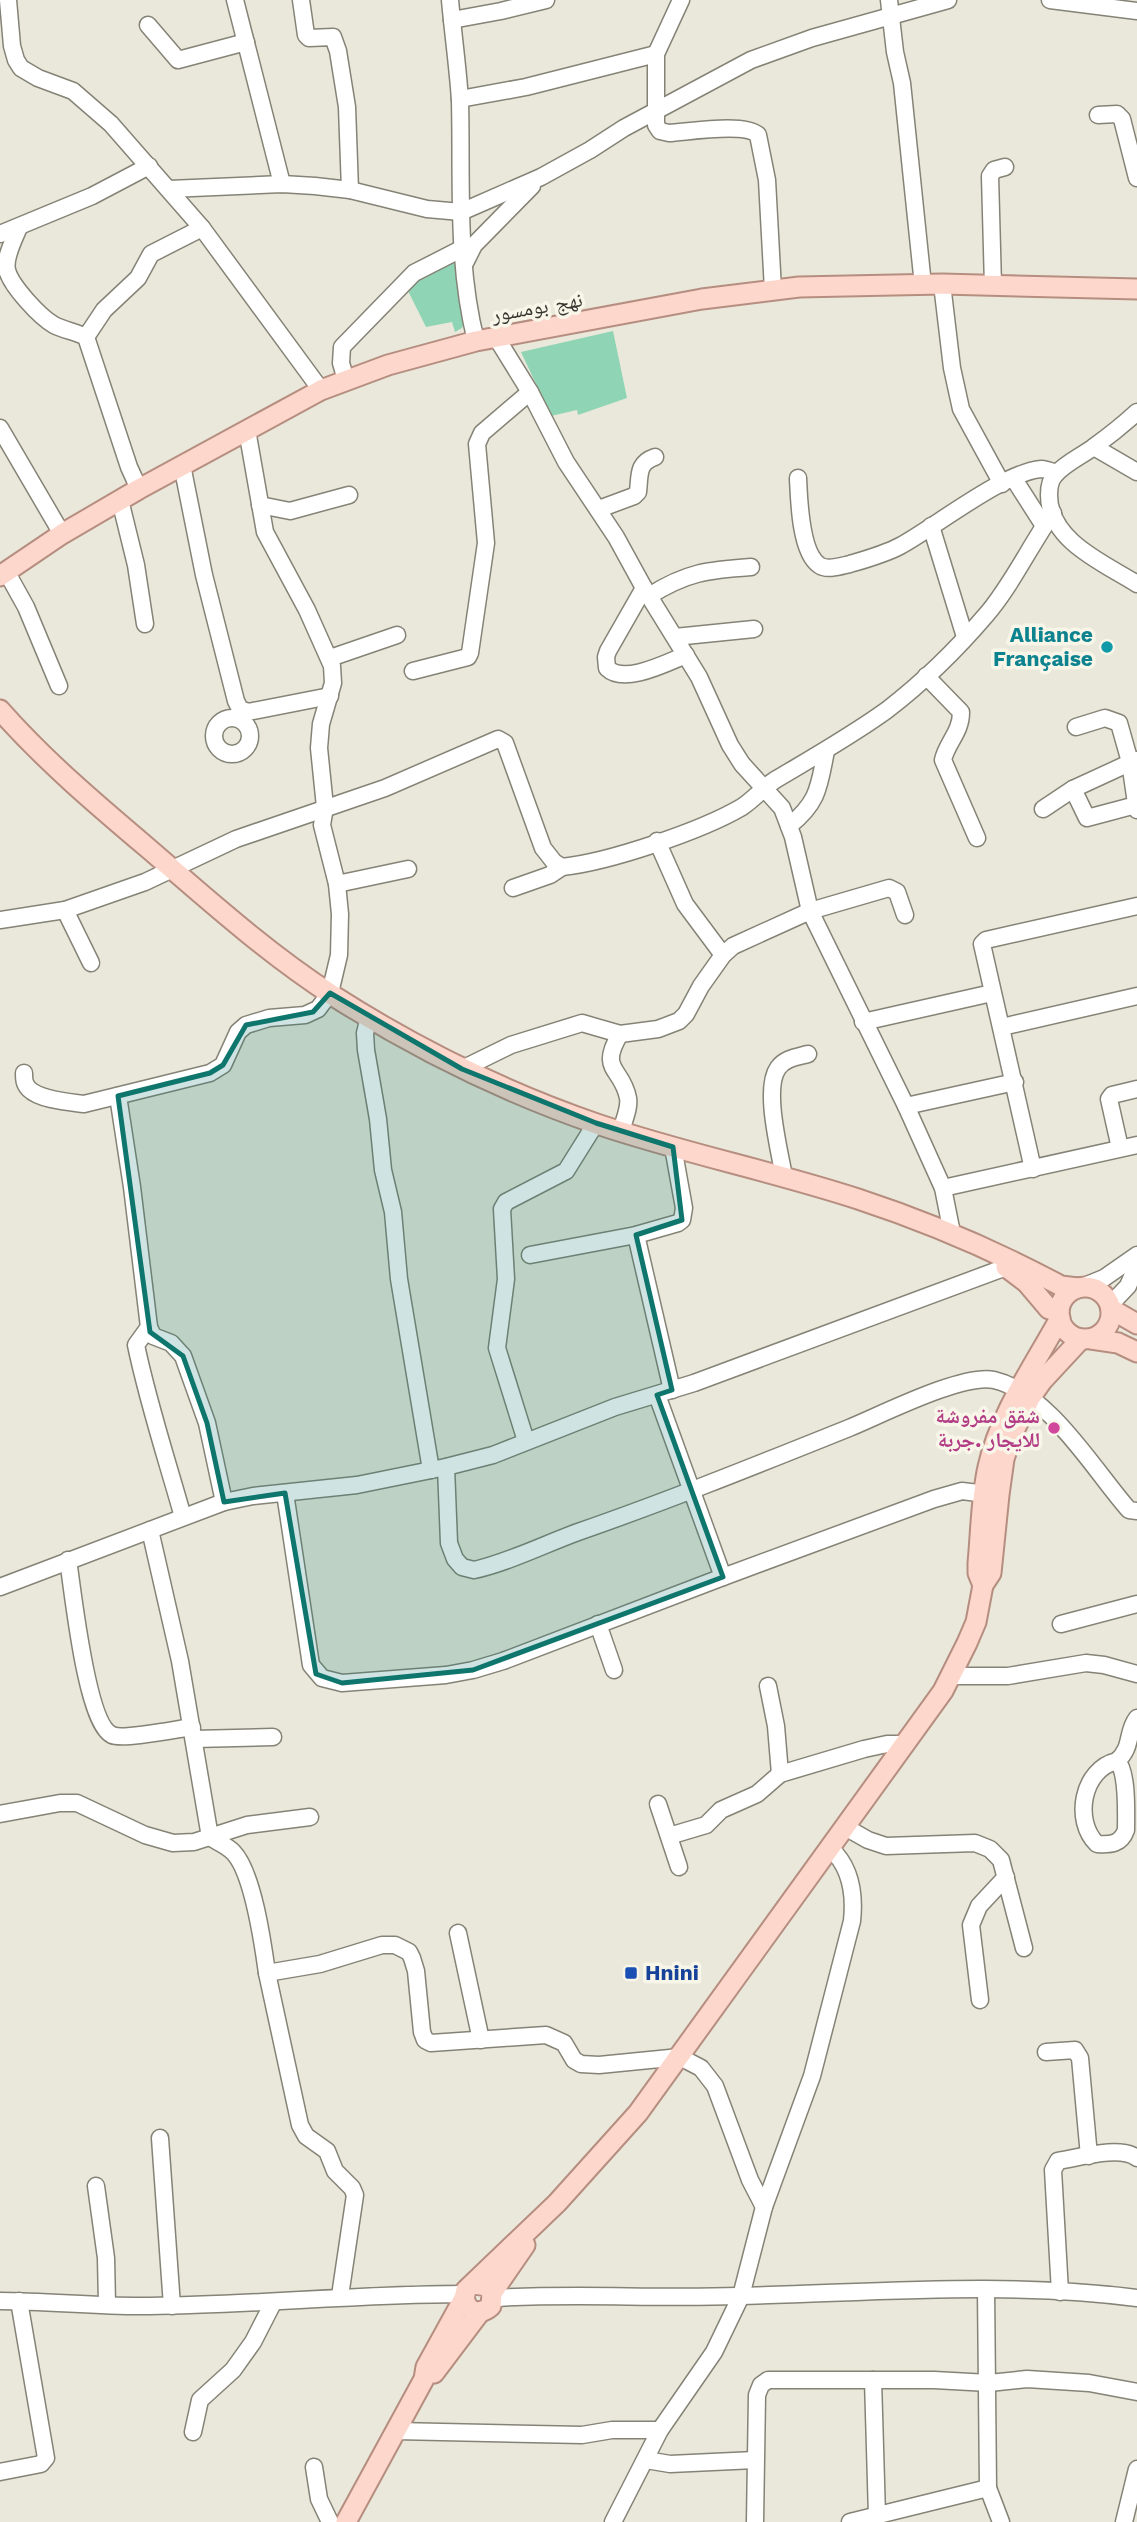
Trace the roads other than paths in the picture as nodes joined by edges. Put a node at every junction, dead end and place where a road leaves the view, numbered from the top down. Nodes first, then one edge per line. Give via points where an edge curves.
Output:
1 (8, 0) edge
2 (235, 0) edge
3 (301, 0) edge
4 (450, 0) edge
5 (546, 0) edge
6 (681, 0) edge
7 (948, 0) edge
8 (1050, 0) edge
9 (890, 8) edge
10 (1137, 11) edge
11 (452, 20) junction
12 (148, 25) dead end
13 (246, 42) junction
14 (656, 54) junction
15 (460, 99) junction
16 (655, 111) junction
17 (1098, 115) dead end
18 (149, 166) junction
19 (1006, 167) dead end
20 (541, 177) junction
21 (1137, 178) edge
22 (282, 184) junction
23 (169, 189) junction
24 (350, 190) junction
25 (461, 212) junction
26 (19, 227) junction
27 (202, 228) junction
28 (0, 234) edge
29 (464, 256) junction
30 (3, 268) edge
31 (932, 284) junction
32 (993, 286) junction
33 (1137, 289) edge
34 (773, 290) junction
35 (86, 337) junction
36 (486, 339) junction
37 (346, 380) junction
38 (321, 390) junction
39 (530, 392) junction
40 (1137, 412) edge
41 (0, 428) edge
42 (247, 430) junction
43 (1094, 447) junction
44 (655, 457) dead end
45 (182, 466) junction
46 (1056, 472) junction
47 (1137, 472) edge
48 (798, 478) dead end
49 (1008, 481) junction
50 (139, 489) junction
51 (349, 495) dead end
52 (120, 500) junction
53 (260, 505) junction
54 (599, 509) junction
55 (1048, 520) junction
56 (930, 526) junction
57 (62, 534) junction
58 (751, 567) dead end
59 (3, 573) edge
60 (1137, 584) edge
61 (647, 592) junction
62 (145, 624) dead end
63 (754, 629) dead end
64 (397, 635) dead end
65 (676, 637) junction
66 (965, 637) junction
67 (686, 655) junction
68 (330, 658) junction
69 (413, 671) dead end
70 (926, 676) junction
71 (59, 686) dead end
72 (330, 696) junction
73 (0, 710) edge
74 (0, 720) edge
75 (1076, 727) dead end
76 (25, 738) junction
77 (826, 751) junction
78 (1133, 761) edge
79 (764, 787) junction
80 (1073, 789) junction
81 (325, 807) junction
82 (1136, 808) edge
83 (1043, 809) dead end
84 (789, 826) junction
85 (977, 838) dead end
86 (657, 841) junction
87 (562, 867) junction
88 (408, 869) dead end
89 (173, 870) junction
90 (337, 884) junction
91 (513, 888) dead end
92 (1137, 906) edge
93 (65, 910) junction
94 (810, 911) junction
95 (905, 915) dead end
96 (0, 920) edge
97 (723, 955) junction
98 (91, 963) dead end
99 (330, 993) junction
100 (992, 993) junction
101 (1137, 996) edge
102 (369, 1017) junction
103 (863, 1022) junction
104 (1002, 1027) junction
105 (620, 1034) junction
106 (808, 1054) dead end
107 (462, 1069) junction
108 (24, 1073) dead end
109 (1015, 1082) junction
110 (1137, 1089) edge
111 (118, 1096) junction
112 (906, 1106) junction
113 (596, 1123) junction
114 (621, 1132) junction
115 (1137, 1145) edge
116 (673, 1147) junction
117 (1120, 1149) junction
118 (1033, 1169) junction
119 (784, 1177) junction
120 (943, 1188) junction
121 (952, 1233) junction
122 (636, 1235) junction
123 (530, 1255) dead end
124 (1137, 1255) edge
125 (1012, 1265) junction
126 (1137, 1265) edge
127 (1080, 1287) junction
128 (1111, 1307) junction
129 (1059, 1314) junction
130 (1137, 1324) edge
131 (149, 1327) junction
132 (1086, 1339) junction
133 (1137, 1352) edge
134 (664, 1392) junction
135 (1025, 1394) junction
136 (526, 1441) junction
137 (438, 1469) junction
138 (691, 1492) junction
139 (285, 1493) junction
140 (991, 1494) junction
141 (225, 1502) junction
142 (1137, 1511) edge
143 (183, 1517) junction
144 (150, 1530) junction
145 (68, 1560) junction
146 (723, 1577) junction
147 (0, 1587) edge
148 (1137, 1604) edge
149 (598, 1624) junction
150 (1061, 1624) dead end
151 (614, 1670) dead end
152 (1137, 1674) edge
153 (952, 1676) junction
154 (768, 1686) dead end
155 (1137, 1718) edge
156 (193, 1733) junction
157 (273, 1737) dead end
158 (906, 1744) junction
159 (1117, 1761) junction
160 (780, 1774) junction
161 (658, 1804) dead end
162 (0, 1814) edge
163 (310, 1817) dead end
164 (845, 1827) junction
165 (669, 1836) junction
166 (210, 1837) junction
167 (830, 1847) junction
168 (679, 1867) dead end
169 (1006, 1877) junction
170 (458, 1933) dead end
171 (1024, 1948) dead end
172 (267, 1973) junction
173 (979, 2000) dead end
174 (481, 2040) junction
175 (1046, 2052) dead end
176 (680, 2057) junction
177 (160, 2138) dead end
178 (1089, 2156) junction
179 (1137, 2158) edge
180 (96, 2186) dead end
181 (764, 2207) junction
182 (537, 2223) junction
183 (986, 2290) junction
184 (467, 2292) junction
185 (1060, 2292) junction
186 (340, 2296) junction
187 (741, 2296) junction
188 (1137, 2298) edge
189 (0, 2301) edge
190 (19, 2301) junction
191 (489, 2301) junction
192 (273, 2303) junction
193 (107, 2304) junction
194 (172, 2306) junction
195 (425, 2379) junction
196 (873, 2380) junction
197 (989, 2383) junction
198 (1137, 2392) edge
199 (660, 2430) junction
200 (396, 2431) junction
201 (193, 2432) dead end
202 (646, 2460) junction
203 (755, 2460) junction
204 (314, 2467) dead end
205 (1137, 2469) edge
206 (0, 2472) edge
207 (988, 2488) junction
208 (877, 2516) junction
209 (330, 2522) edge
210 (346, 2522) edge
211 (613, 2522) edge
212 (755, 2522) edge
213 (850, 2522) edge
214 (1001, 2522) edge
215 (1124, 2522) edge

1 - 18 street via 12,46 21,68 73,91
2 - 13 street
3 - 24 street via 306,35 333,37 338,51 347,107
4 - 11 street
5 - 11 street
6 - 14 street
7 - 9 street
8 - 10 street
9 - 16 street via 751,60
9 - 31 street
11 - 15 street
12 - 13 street via 178,60
13 - 22 street
14 - 15 street
14 - 16 street
15 - 25 street
16 - 20 street
16 - 34 street via 660,131 736,129 758,135 767,180
17 - 21 street via 1117,114 1122,119
18 - 23 street
18 - 26 street
19 - 32 street via 990,176
20 - 25 street
20 - 29 street
22 - 23 street
22 - 24 street
23 - 27 street
24 - 25 street via 427,209
25 - 29 street
26 - 28 street
26 - 30 street
27 - 35 street via 151,254 138,278 104,310
27 - 38 street
29 - 36 street via 467,299
29 - 37 street via 414,273 342,347
30 - 35 street via 41,316
31 - 32 main road, نهج بومسور
31 - 34 main road, نهج بومسور
31 - 49 street via 961,409
32 - 33 main road, نهج بومسور
34 - 36 main road, نهج بومسور
35 - 50 street
36 - 37 main road, نهج بومسور
36 - 39 street
37 - 38 main road, نهج بومسور
38 - 42 main road, نهج بومسور
39 - 54 street via 566,462
39 - 69 street via 482,433 477,444 486,543 470,653
40 - 43 street
41 - 57 street
42 - 45 main road, نهج بومسور
42 - 53 street
43 - 46 street
43 - 47 street
44 - 54 street via 640,469 634,496
45 - 50 main road, نهج بومسور
45 - 72 street via 238,713
46 - 49 street via 1040,469
46 - 55 street via 1049,490
48 - 56 street via 806,543 819,566 838,567 876,556
49 - 55 street
49 - 56 street
50 - 52 main road, نهج بومسور
51 - 53 street via 290,510
52 - 57 main road, نهج بومسور
52 - 62 street
53 - 68 street via 265,532
54 - 61 street
55 - 60 street via 1078,547
55 - 66 street via 988,614
56 - 66 street
57 - 59 main road, نهج بومسور
58 - 61 street via 686,576
59 - 71 street via 26,607
61 - 65 street
61 - 67 street via 608,651 607,668 613,674 646,671
63 - 65 street
64 - 68 street
65 - 67 street
66 - 70 street
67 - 79 street via 730,745
68 - 72 street
70 - 77 street
70 - 85 street via 961,712 943,760
72 - 81 street via 319,748
73 - 76 main road
74 - 76 main road
75 - 78 street via 1105,718 1116,721
76 - 89 main road
77 - 79 street
77 - 84 street via 816,796
78 - 80 street
78 - 82 street
79 - 84 street via 782,808
79 - 86 street via 738,809
80 - 82 street via 1087,818
80 - 83 street
81 - 87 street via 502,740 543,848
81 - 89 street via 236,839
81 - 90 street via 322,825
84 - 94 street
86 - 87 street
86 - 97 street via 685,904
87 - 91 street
88 - 90 street
89 - 93 street
89 - 99 main road
90 - 99 street via 339,955
92 - 100 street via 986,940 982,947
93 - 96 street
93 - 98 street
94 - 95 street via 889,888 897,892
94 - 97 street via 741,941
94 - 103 street
97 - 105 street via 679,1021
99 - 102 main road
99 - 111 street via 313,1012 246,1025 223,1065 210,1073
100 - 103 street
100 - 104 street
101 - 104 street
102 - 107 main road
102 - 137 street via 365,1033 393,1212 398,1279
103 - 112 street
104 - 109 street
105 - 107 street via 582,1023 511,1045
105 - 114 street via 610,1052 628,1098
106 - 119 street via 783,1062 771,1087
107 - 113 main road
108 - 111 street via 30,1090 71,1102 84,1104
109 - 112 street
109 - 118 street
110 - 117 street via 1112,1095 1108,1103
111 - 131 street
112 - 120 street
113 - 114 main road
113 - 136 street via 566,1171 506,1202 502,1209 506,1279 498,1348
114 - 116 main road
115 - 117 street
116 - 119 main road
116 - 122 street via 682,1220
117 - 118 street
118 - 120 street
119 - 121 main road
120 - 121 street
121 - 125 main road
122 - 123 street
122 - 134 street
124 - 127 street via 1111,1274
125 - 127 main road via 1062,1286
125 - 129 main road via 1049,1309
125 - 134 street
126 - 128 street
127 - 128 main road via 1100,1291
127 - 129 main road via 1065,1297
128 - 130 main road
128 - 132 main road via 1105,1331
129 - 132 main road via 1071,1335
129 - 135 main road
131 - 141 street via 153,1336 171,1343 183,1356 207,1423
131 - 143 street via 136,1345
132 - 133 main road via 1118,1343
132 - 135 main road
134 - 136 street
134 - 138 street
135 - 138 street via 993,1380 969,1380
135 - 140 main road via 994,1447
135 - 142 street via 1055,1420 1129,1510
136 - 137 street
137 - 138 street via 450,1547 459,1564 470,1570
137 - 139 street
138 - 146 street
139 - 141 street
139 - 149 street via 308,1653 322,1678 351,1682 473,1670
140 - 146 street via 962,1492 934,1499
140 - 153 main road via 978,1563 983,1585 976,1622
141 - 143 street
143 - 144 street
144 - 145 street
144 - 156 street
145 - 147 street
145 - 156 street via 87,1680 104,1730 119,1737
146 - 149 street
148 - 150 street
149 - 151 street
152 - 153 street via 1086,1663 1008,1676
153 - 158 main road
154 - 160 street
155 - 159 street via 1125,1753
156 - 157 street
156 - 166 street
158 - 160 street via 864,1749
158 - 164 main road
159 - 159 street via 1123,1776 1126,1830 1113,1844 1097,1844 1089,1837 1086,1823 1086,1788 1101,1768
160 - 165 street via 757,1794 720,1810 706,1825
161 - 165 street
162 - 166 street via 77,1803 160,1840 183,1843
163 - 166 street via 247,1825
164 - 167 main road
164 - 169 street via 886,1846 983,1844 1001,1860
165 - 168 street
166 - 172 street via 238,1859 257,1914
167 - 176 main road
167 - 181 street via 847,1870 854,1905 852,1921 813,2076
169 - 171 street
169 - 173 street via 979,1906 971,1926
170 - 174 street
172 - 174 street via 396,1945 409,1952 416,1971 425,2040
172 - 186 street via 300,2125 310,2140 327,2151 335,2171 355,2195
174 - 176 street via 546,2035 564,2043 577,2063 588,2065
175 - 178 street via 1075,2050 1080,2058
176 - 181 street via 701,2068 715,2086
176 - 182 main road via 625,2129
177 - 194 street
178 - 179 street via 1124,2152
178 - 185 street via 1058,2161 1052,2170
180 - 193 street
181 - 187 street
182 - 184 main road
182 - 191 main road
183 - 185 street
183 - 187 street
183 - 197 street
184 - 186 street
184 - 191 main road via 487,2286
184 - 195 main road via 426,2367
185 - 188 street
186 - 192 street
187 - 191 street
187 - 199 street via 714,2352
189 - 190 street
190 - 193 street
190 - 206 street via 46,2458 41,2464
191 - 195 main road
192 - 194 street
192 - 201 street via 233,2370 200,2400
193 - 194 street
195 - 200 main road
196 - 197 street
196 - 203 street via 768,2380 757,2395
196 - 208 street
197 - 198 street via 1027,2379 1077,2382
197 - 207 street
199 - 200 street via 582,2435
199 - 202 street
200 - 210 main road
202 - 203 street via 670,2464
202 - 211 street
203 - 212 street
204 - 209 street via 319,2499
205 - 215 street
207 - 208 street
207 - 214 street
208 - 213 street

